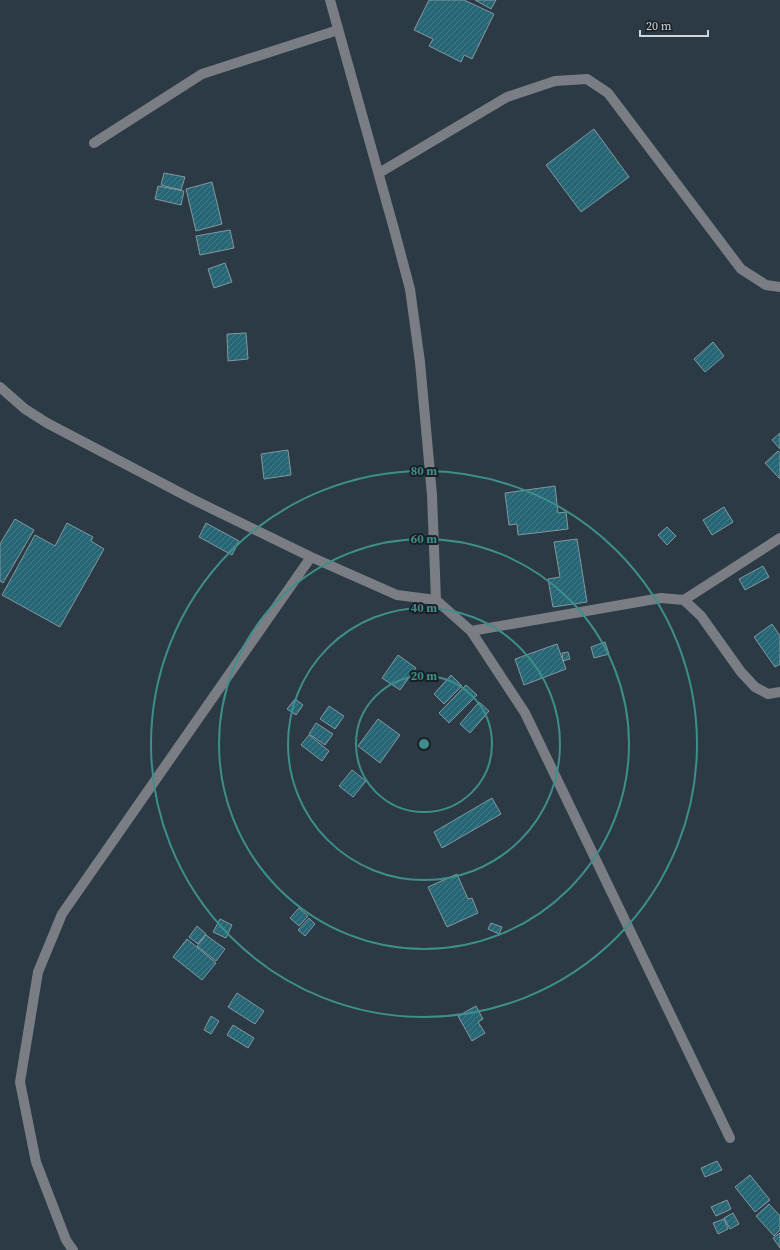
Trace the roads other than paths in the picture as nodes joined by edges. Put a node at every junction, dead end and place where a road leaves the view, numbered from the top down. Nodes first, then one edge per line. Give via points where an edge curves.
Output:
1 (330, 0) edge
2 (338, 30) junction
3 (94, 143) dead end
4 (379, 174) junction
5 (780, 287) edge
6 (0, 387) edge
7 (780, 538) edge
8 (311, 557) junction
9 (436, 600) junction
10 (684, 600) junction
11 (471, 631) junction
12 (780, 692) edge
13 (730, 1138) dead end
14 (73, 1250) edge

1 - 2 street
2 - 3 street via 202,74
2 - 4 street
4 - 5 street via 507,98 556,81 587,79 608,93 741,269 766,285
4 - 9 street via 410,289 420,362 432,496
6 - 8 street via 25,409 47,423 194,500
7 - 10 street
8 - 9 street via 397,595
8 - 14 street via 62,914 38,972 20,1082 36,1162 66,1240
9 - 11 street
10 - 11 street via 662,598
10 - 12 street via 702,616 741,672 755,687 768,694
11 - 13 street via 525,712

